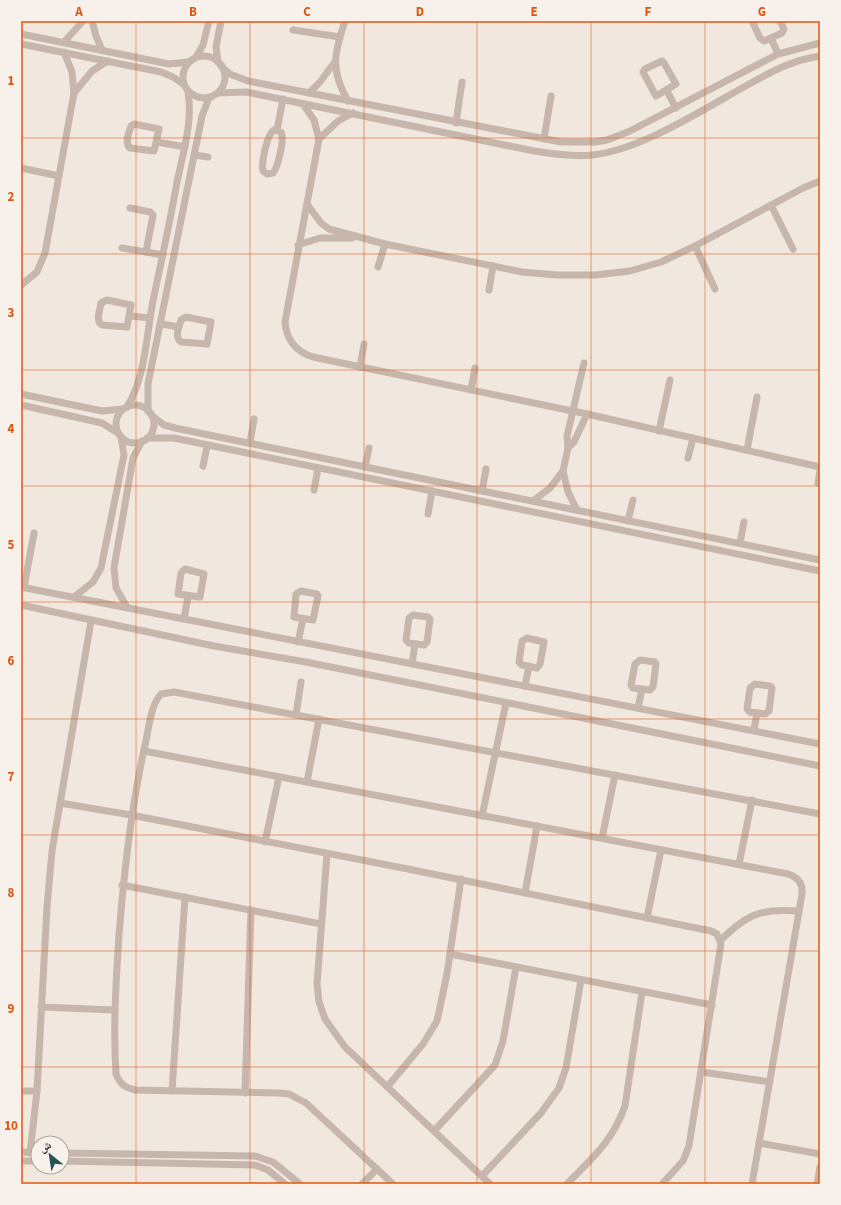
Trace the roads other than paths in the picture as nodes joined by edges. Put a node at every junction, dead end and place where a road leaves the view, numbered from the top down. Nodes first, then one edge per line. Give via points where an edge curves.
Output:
1 (83, 21) edge
2 (92, 21) edge
3 (209, 21) edge
4 (221, 21) edge
5 (345, 21) edge
6 (752, 21) edge
7 (780, 21) edge
8 (293, 30) dead end
9 (21, 34) edge
10 (340, 37) junction
11 (771, 38) junction
12 (64, 42) junction
13 (820, 43) edge
14 (21, 44) edge
15 (102, 50) junction
16 (64, 52) junction
17 (778, 54) junction
18 (820, 56) edge
19 (196, 57) junction
20 (108, 61) junction
21 (159, 62) junction
22 (188, 62) junction
23 (334, 63) junction
24 (220, 64) junction
25 (158, 71) junction
26 (248, 82) junction
27 (462, 82) dead end
28 (183, 84) junction
29 (667, 91) junction
30 (188, 92) junction
31 (246, 92) junction
32 (705, 92) junction
33 (74, 93) junction
34 (218, 93) junction
35 (309, 93) junction
36 (551, 96) dead end
37 (209, 98) junction
38 (283, 99) junction
39 (348, 101) junction
40 (303, 104) junction
41 (712, 105) junction
42 (676, 108) junction
43 (353, 113) junction
44 (456, 123) junction
45 (276, 130) junction
46 (319, 139) junction
47 (544, 139) junction
48 (157, 142) junction
49 (185, 147) junction
50 (194, 155) junction
51 (208, 157) dead end
52 (21, 168) edge
53 (59, 176) junction
54 (820, 181) edge
55 (307, 204) junction
56 (771, 205) junction
57 (130, 208) dead end
58 (355, 236) junction
59 (385, 244) junction
60 (298, 245) junction
61 (694, 246) junction
62 (122, 248) dead end
63 (793, 249) dead end
64 (146, 252) junction
65 (163, 255) junction
66 (493, 266) junction
67 (378, 267) dead end
68 (21, 285) edge
69 (715, 289) dead end
70 (488, 290) dead end
71 (131, 316) junction
72 (150, 318) junction
73 (161, 324) junction
74 (179, 327) junction
75 (364, 344) dead end
76 (584, 363) dead end
77 (360, 367) junction
78 (475, 368) dead end
79 (670, 380) dead end
80 (471, 390) junction
81 (21, 394) edge
82 (757, 397) dead end
83 (21, 406) edge
84 (125, 408) junction
85 (573, 412) junction
86 (149, 413) junction
87 (587, 414) junction
88 (254, 419) dead end
89 (175, 428) junction
90 (659, 431) junction
91 (120, 435) junction
92 (174, 438) junction
93 (693, 438) junction
94 (145, 440) junction
95 (250, 443) junction
96 (207, 446) junction
97 (369, 448) dead end
98 (568, 448) junction
99 (747, 450) junction
100 (688, 458) dead end
101 (203, 466) dead end
102 (365, 467) junction
103 (820, 467) edge
104 (318, 468) junction
105 (486, 469) dead end
106 (820, 470) edge
107 (563, 471) junction
108 (399, 473) junction
109 (818, 483) dead end
110 (397, 484) junction
111 (314, 490) dead end
112 (482, 490) junction
113 (432, 491) junction
114 (633, 500) dead end
115 (533, 501) junction
116 (577, 510) junction
117 (428, 514) dead end
118 (628, 521) junction
119 (744, 522) dead end
120 (34, 533) dead end
121 (697, 535) junction
122 (740, 543) junction
123 (695, 545) junction
124 (820, 560) edge
125 (820, 571) edge
126 (22, 587) edge
127 (188, 596) junction
128 (74, 597) junction
129 (21, 605) edge
130 (127, 607) junction
131 (184, 619) junction
132 (303, 619) junction
133 (91, 621) junction
134 (298, 642) junction
135 (416, 644) junction
136 (412, 664) junction
137 (529, 666) junction
138 (301, 682) dead end
139 (525, 686) junction
140 (642, 689) junction
141 (506, 703) junction
142 (638, 708) junction
143 (757, 713) junction
144 (296, 715) junction
145 (319, 719) junction
146 (754, 730) junction
147 (820, 744) edge
148 (144, 752) junction
149 (496, 753) junction
150 (820, 766) edge
151 (615, 775) junction
152 (279, 777) junction
153 (307, 782) junction
154 (752, 800) junction
155 (60, 803) junction
156 (820, 814) edge
157 (131, 815) junction
158 (482, 816) junction
159 (537, 826) junction
160 (602, 838) junction
161 (265, 842) junction
162 (661, 850) junction
163 (327, 854) junction
164 (739, 864) junction
165 (461, 880) junction
166 (122, 885) junction
167 (526, 893) junction
168 (185, 897) junction
169 (251, 910) junction
170 (799, 911) junction
171 (647, 918) junction
172 (321, 924) junction
173 (721, 940) junction
174 (450, 954) junction
175 (516, 967) junction
176 (581, 980) junction
177 (642, 992) junction
178 (712, 1006) junction
179 (41, 1007) junction
180 (114, 1010) junction
181 (702, 1072) junction
182 (770, 1082) junction
183 (388, 1086) junction
184 (21, 1091) edge
185 (37, 1091) junction
186 (172, 1091) junction
187 (245, 1092) junction
188 (434, 1131) junction
189 (32, 1135) edge
190 (759, 1143) junction
191 (21, 1152) edge
192 (30, 1153) edge
193 (70, 1153) edge
194 (820, 1154) edge
195 (70, 1161) edge
196 (820, 1167) edge
197 (377, 1169) junction
198 (482, 1176) junction
199 (285, 1184) edge
200 (300, 1184) edge
201 (362, 1184) edge
202 (393, 1184) edge
203 (490, 1184) edge
204 (567, 1184) edge
205 (662, 1184) edge
206 (752, 1184) edge
207 (817, 1184) edge

1 - 12 street
2 - 15 street
3 - 19 street via 203,45
4 - 24 street via 216,46
5 - 10 street
6 - 11 street via 761,40
7 - 11 street via 783,31
8 - 10 street
9 - 12 street
10 - 23 street
11 - 17 street
12 - 15 street
13 - 17 street
14 - 16 street
15 - 21 street
16 - 20 street
16 - 33 street via 72,72
17 - 32 street
18 - 41 street via 802,59 778,69
19 - 22 street
19 - 24 street via 210,57
20 - 25 street
20 - 33 street via 92,71
21 - 22 street
21 - 25 street
22 - 28 street via 183,70
23 - 35 street via 326,76
23 - 39 street via 340,87
24 - 26 street via 236,77
24 - 34 street via 225,80
25 - 28 street via 173,76
26 - 31 street
26 - 35 street
27 - 44 street
28 - 30 street
29 - 29 street via 675,86 676,82 660,61 644,71 643,76 655,95
29 - 42 street
30 - 37 street via 200,98
30 - 49 street via 190,111
31 - 34 street
31 - 38 street
32 - 41 street
32 - 42 street
33 - 53 street
34 - 37 street
35 - 39 street
36 - 47 street
37 - 50 street
38 - 40 street
38 - 45 street
39 - 44 street
40 - 43 street
40 - 46 street via 314,120
41 - 43 street via 632,145 592,155 534,151
42 - 47 street via 607,140 572,143
43 - 46 street via 338,121
44 - 47 street
45 - 45 street via 270,133 262,165 263,171 267,174 273,173 276,168 283,138 281,132
46 - 55 street
48 - 48 street via 157,128 132,125 127,143 129,148 152,152
48 - 49 street
49 - 65 street
50 - 51 street
50 - 73 street
52 - 53 street
53 - 68 street via 43,260 37,272
54 - 56 street
55 - 58 street via 325,227
55 - 60 street
56 - 61 street
56 - 63 street
57 - 64 street via 154,215
58 - 59 street
58 - 60 street via 320,238
59 - 66 street
59 - 67 street
60 - 77 street via 285,322 289,339 297,349 307,355
61 - 66 street via 646,267 610,274 558,275
61 - 69 street
62 - 64 street
64 - 65 street
65 - 72 street
66 - 70 street
71 - 71 street via 130,303 105,300 101,303 98,320 102,325 126,328
71 - 72 street
72 - 84 street via 139,382
73 - 74 street
73 - 86 street via 148,384
74 - 74 street via 177,337 181,342 203,345 208,343 212,325 209,320 183,318
75 - 77 street
76 - 85 street
77 - 80 street
78 - 80 street
79 - 90 street
80 - 85 street
81 - 84 street via 96,411 108,412
82 - 99 street
83 - 91 street via 102,423
84 - 86 street via 136,406
84 - 91 street via 116,420
85 - 87 street
85 - 98 street via 566,441
86 - 89 street via 159,422
86 - 94 street via 153,428
87 - 90 street
87 - 98 street via 574,442
88 - 95 street
89 - 92 street
89 - 95 street
90 - 93 street
91 - 94 street via 133,443
91 - 128 street via 124,455 101,568 93,582
92 - 94 street
92 - 96 street
93 - 99 street
93 - 100 street
94 - 130 street via 133,458 114,568 116,588
95 - 102 street
96 - 101 street
96 - 104 street
97 - 102 street
98 - 107 street
99 - 103 street
102 - 108 street
104 - 110 street
104 - 111 street
105 - 112 street
106 - 109 street
107 - 115 street via 550,488
107 - 116 street via 568,492
108 - 110 street
108 - 112 street
110 - 113 street
112 - 115 street
113 - 117 street
113 - 123 street
114 - 118 street
115 - 116 street
116 - 118 street
118 - 121 street
119 - 122 street
120 - 126 street
121 - 122 street
121 - 123 street
122 - 124 street
123 - 125 street
126 - 128 street
127 - 127 street via 180,595 178,592 181,572 185,569 204,573 201,596
127 - 131 street
128 - 130 street
129 - 133 street
130 - 131 street
131 - 134 street
132 - 132 street via 295,618 294,615 297,593 301,591 316,594 319,597 315,618
132 - 134 street
133 - 141 street
133 - 155 street
134 - 136 street
135 - 135 street via 427,643 431,620 428,617 413,615 409,618 406,640 407,643
135 - 136 street
136 - 139 street
137 - 137 street via 540,666 544,643 542,640 527,638 522,641 519,662 521,665
137 - 139 street
138 - 144 street
139 - 142 street
140 - 140 street via 653,688 657,666 655,662 640,660 635,664 632,685 633,688
140 - 142 street
141 - 149 street
141 - 150 street
142 - 146 street
143 - 143 street via 768,712 772,690 770,686 755,684 750,688 747,709 749,712
143 - 146 street
144 - 145 street
144 - 148 street via 168,692 157,699
145 - 149 street
145 - 153 street
146 - 147 street
148 - 152 street
148 - 157 street
149 - 151 street
149 - 158 street
151 - 154 street
151 - 160 street
152 - 153 street
152 - 161 street
153 - 158 street
154 - 156 street
154 - 164 street
155 - 157 street
155 - 179 street via 49,881
157 - 161 street
157 - 166 street
158 - 159 street
159 - 160 street
159 - 167 street
160 - 162 street
161 - 163 street
162 - 164 street
162 - 171 street
163 - 165 street
163 - 172 street
164 - 170 street via 797,878 802,889
165 - 167 street
165 - 174 street
166 - 168 street
166 - 180 street
167 - 171 street
168 - 169 street
168 - 186 street
169 - 172 street
169 - 187 street
170 - 173 street via 777,909 756,914 736,924
170 - 182 street
171 - 173 street via 711,931
172 - 183 street via 317,984 319,1002 325,1019 345,1047
173 - 178 street
174 - 175 street
174 - 183 street via 441,1009 434,1026 424,1044
175 - 176 street
175 - 188 street via 503,1041 495,1065
176 - 177 street
176 - 198 street via 566,1068 559,1088 542,1113
177 - 178 street
177 - 204 street via 625,1106 620,1121 606,1142
178 - 181 street
179 - 180 street
179 - 185 street
180 - 186 street via 116,1074 120,1082 126,1088 135,1090
181 - 182 street
181 - 205 street via 687,1154
182 - 190 street
183 - 188 street
184 - 185 street
185 - 189 street
186 - 187 street
187 - 197 street via 288,1094 298,1097
188 - 198 street
190 - 194 street
190 - 206 street
191 - 192 street
193 - 200 street via 255,1156 273,1162
195 - 199 street via 255,1165 268,1170
196 - 207 street
197 - 201 street
197 - 202 street
198 - 203 street

